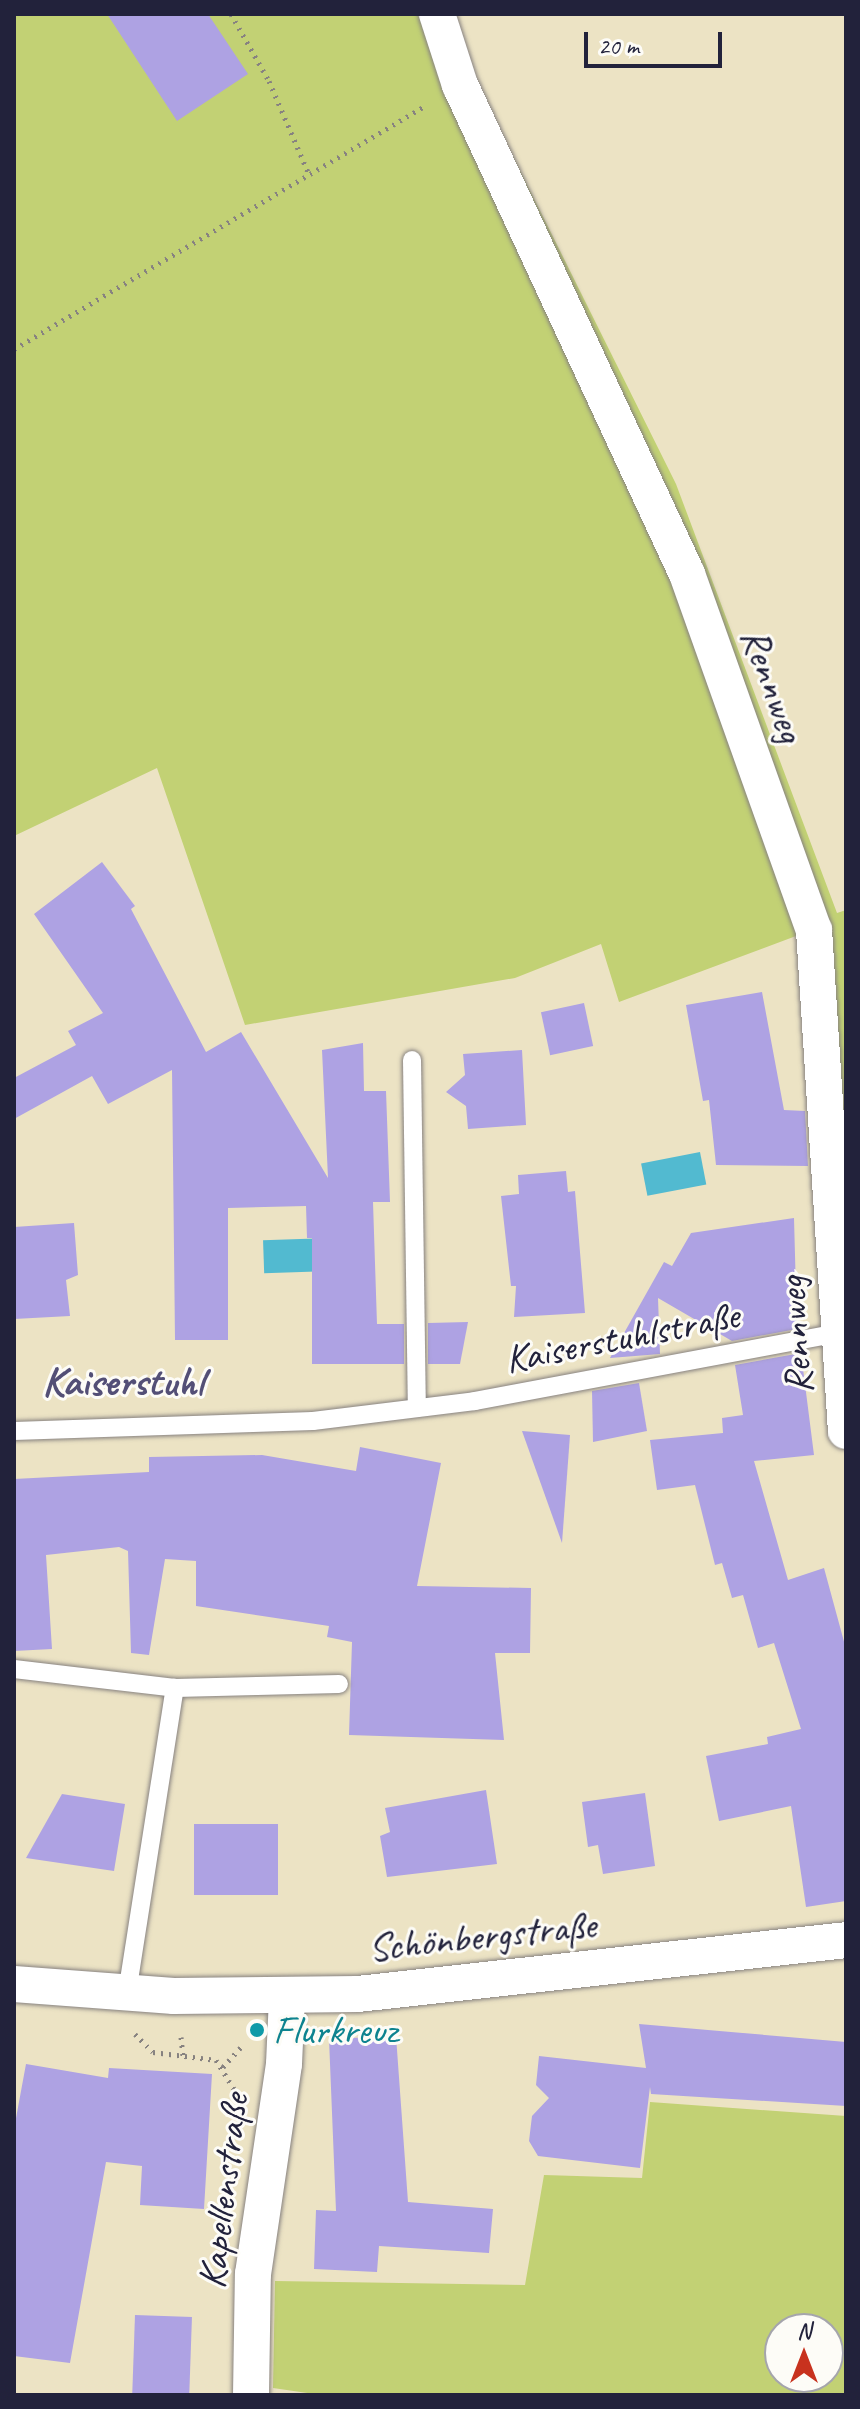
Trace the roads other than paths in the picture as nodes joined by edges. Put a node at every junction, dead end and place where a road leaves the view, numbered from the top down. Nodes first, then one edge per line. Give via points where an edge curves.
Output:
1 (437, 14) edge
2 (831, 947) edge
3 (412, 1060) dead end
4 (840, 1333) junction
5 (417, 1408) junction
6 (14, 1431) edge
7 (846, 1431) edge
8 (14, 1669) edge
9 (339, 1684) dead end
10 (175, 1688) junction
11 (846, 1940) edge
12 (14, 1984) edge
13 (127, 1993) junction
14 (287, 1997) junction
15 (251, 2395) edge

1 - 2 street, Rennweg via 460,85 687,574 814,930
2 - 4 street, Rennweg
3 - 5 lane
4 - 5 lane, Kaiserstuhlstraße
4 - 7 street, Rennweg
5 - 6 lane, Kaiserstuhlstraße via 313,1421
8 - 10 lane
9 - 10 lane
10 - 13 lane
11 - 14 street, Schönbergstraße via 358,1994
12 - 13 street, Schönbergstraße
13 - 14 street, Schönbergstraße
14 - 15 street, Kapellenstraße via 275,2130 253,2274

